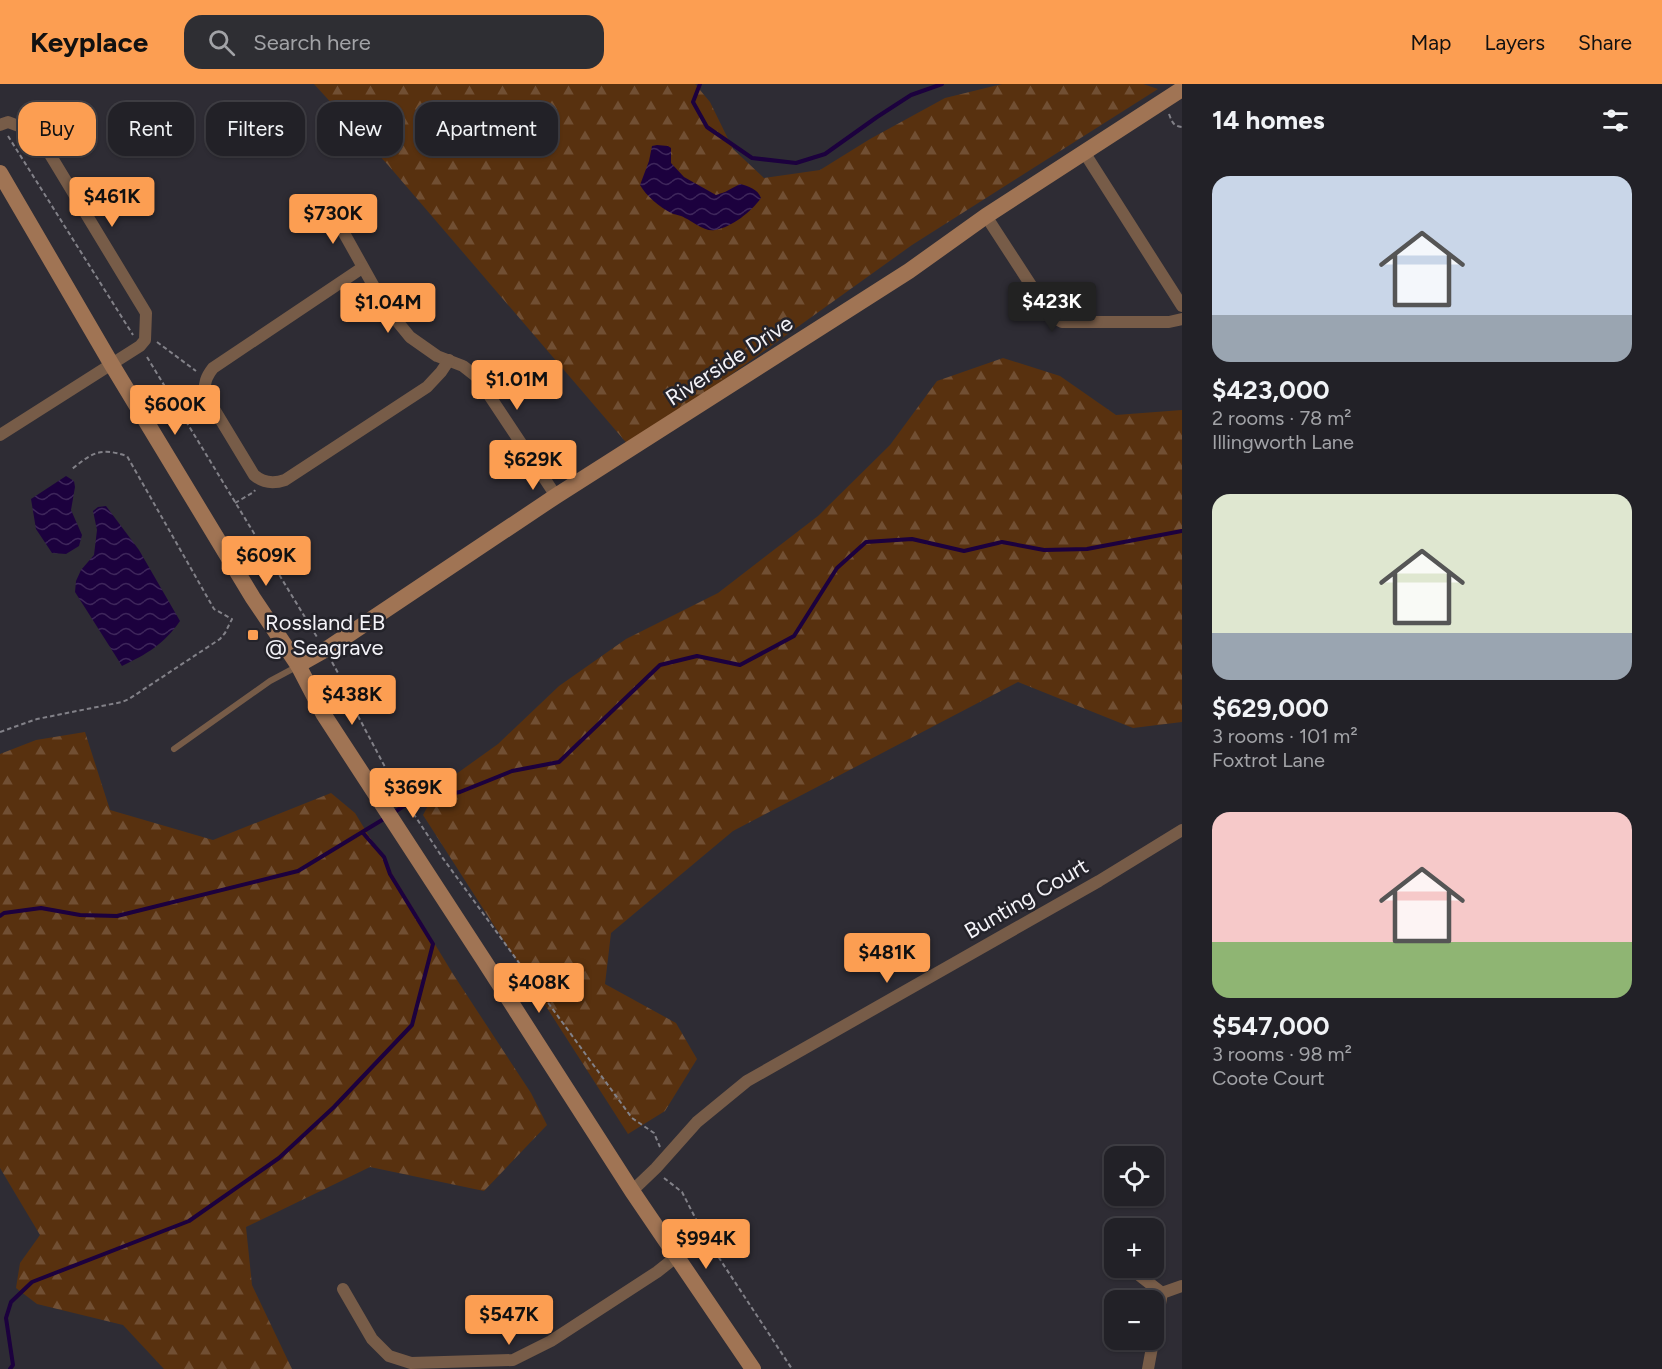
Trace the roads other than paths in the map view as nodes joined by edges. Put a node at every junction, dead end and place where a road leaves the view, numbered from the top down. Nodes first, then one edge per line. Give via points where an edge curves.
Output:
1 (1182, 89) edge
2 (0, 125) edge
3 (1083, 152) junction
4 (0, 173) edge
5 (330, 208) dead end
6 (986, 216) junction
7 (362, 268) junction
8 (1182, 306) edge
9 (1182, 319) edge
10 (449, 360) junction
11 (112, 365) junction
12 (0, 435) edge
13 (556, 496) junction
14 (298, 665) junction
15 (174, 749) dead end
16 (1182, 830) edge
17 (632, 1191) junction
18 (676, 1257) junction
19 (1143, 1278) edge
20 (1182, 1286) edge
21 (343, 1289) dead end
22 (1158, 1290) edge
23 (1164, 1292) edge
24 (1152, 1350) edge
25 (753, 1369) edge
26 (1148, 1369) edge

1 - 3 main road, Riverside Drive
2 - 11 street via 8,122 37,133 146,313 145,340
3 - 6 main road, Riverside Drive
3 - 8 street
4 - 11 main road
5 - 7 street
6 - 9 street via 1051,316 1062,322
6 - 13 main road, Riverside Drive via 889,284
7 - 10 street via 410,337
7 - 10 street via 213,368 206,379 205,394 254,475 267,483 285,480 427,387
10 - 13 street via 477,377
11 - 12 street
11 - 14 main road
13 - 14 main road, Riverside Drive
14 - 15 lane
14 - 17 main road via 324,715
16 - 17 street, Bunting Court via 747,1081 697,1122
17 - 18 main road
18 - 21 street via 551,1341 513,1360 411,1363 388,1356 372,1339
18 - 25 main road
19 - 22 street
20 - 23 street
24 - 26 street

